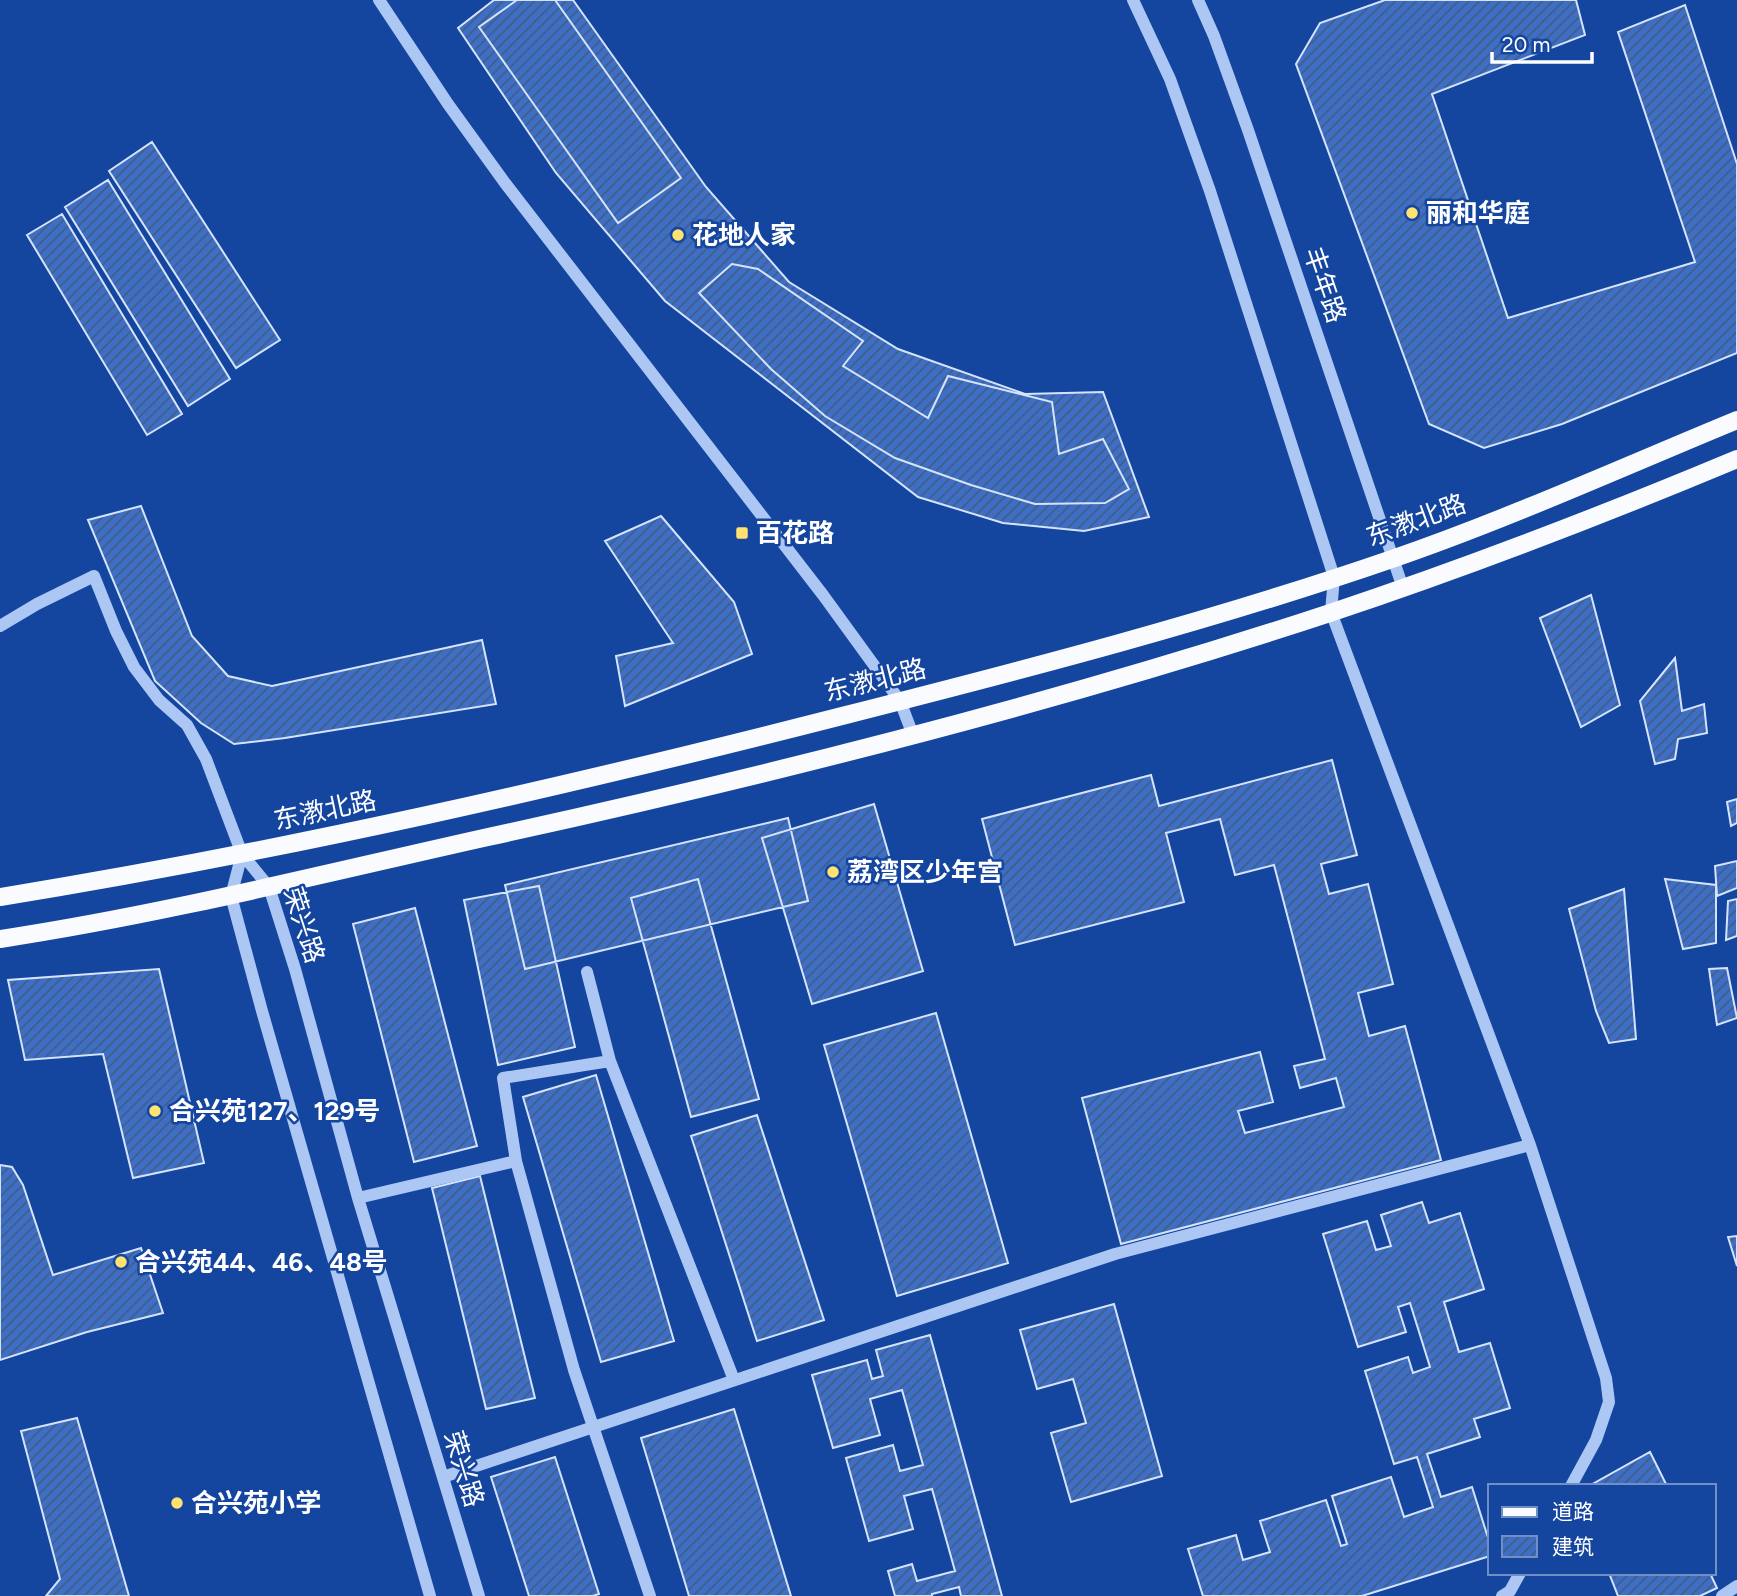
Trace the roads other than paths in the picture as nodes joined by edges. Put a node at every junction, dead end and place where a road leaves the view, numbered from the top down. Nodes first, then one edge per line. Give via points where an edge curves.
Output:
1 (379, 0) edge
2 (1133, 0) edge
3 (1198, 0) edge
4 (1737, 420) edge
5 (1737, 459) edge
6 (1393, 558) junction
7 (1334, 577) junction
8 (1403, 588) junction
9 (1331, 612) junction
10 (0, 626) edge
11 (900, 701) junction
12 (913, 735) junction
13 (242, 854) junction
14 (269, 887) junction
15 (231, 896) junction
16 (0, 897) edge
17 (0, 939) edge
18 (587, 972) dead end
19 (610, 1062) junction
20 (1530, 1144) junction
21 (516, 1161) junction
22 (358, 1198) junction
23 (734, 1380) junction
24 (595, 1427) junction
25 (443, 1477) junction
26 (1572, 1484) edge
27 (1519, 1575) edge
28 (1737, 1586) edge
29 (430, 1596) edge
30 (478, 1596) edge
31 (650, 1596) edge
32 (1502, 1596) edge
33 (1722, 1596) edge

1 - 11 street via 505,183
2 - 7 street via 1170,79 1210,191
3 - 6 street, 丰年路 via 1248,130
4 - 6 main road, 东漖北路
5 - 8 main road via 1546,537
6 - 7 main road, 东漖北路
6 - 8 street, 丰年路
7 - 9 street
7 - 11 main road, 东漖北路 via 1240,608
8 - 9 main road
9 - 12 main road via 1212,651
9 - 20 street
10 - 13 street, 荣兴路 via 94,576 134,667 159,700 187,725 206,759
11 - 12 street
11 - 13 main road, 东漖北路 via 572,782
12 - 14 main road via 632,806
13 - 14 street, 荣兴路
13 - 15 street
13 - 16 main road, 东漖北路
14 - 15 main road
14 - 22 street, 荣兴路
15 - 17 main road
15 - 29 street
18 - 19 street
19 - 21 street via 503,1078
19 - 23 street
20 - 23 street via 1115,1254
20 - 26 street via 1606,1378 1609,1402 1596,1440
21 - 22 street
21 - 24 street via 574,1370
22 - 25 street, 荣兴路
23 - 24 street
24 - 25 street
24 - 31 street
25 - 30 street, 荣兴路
27 - 32 street
28 - 33 street

